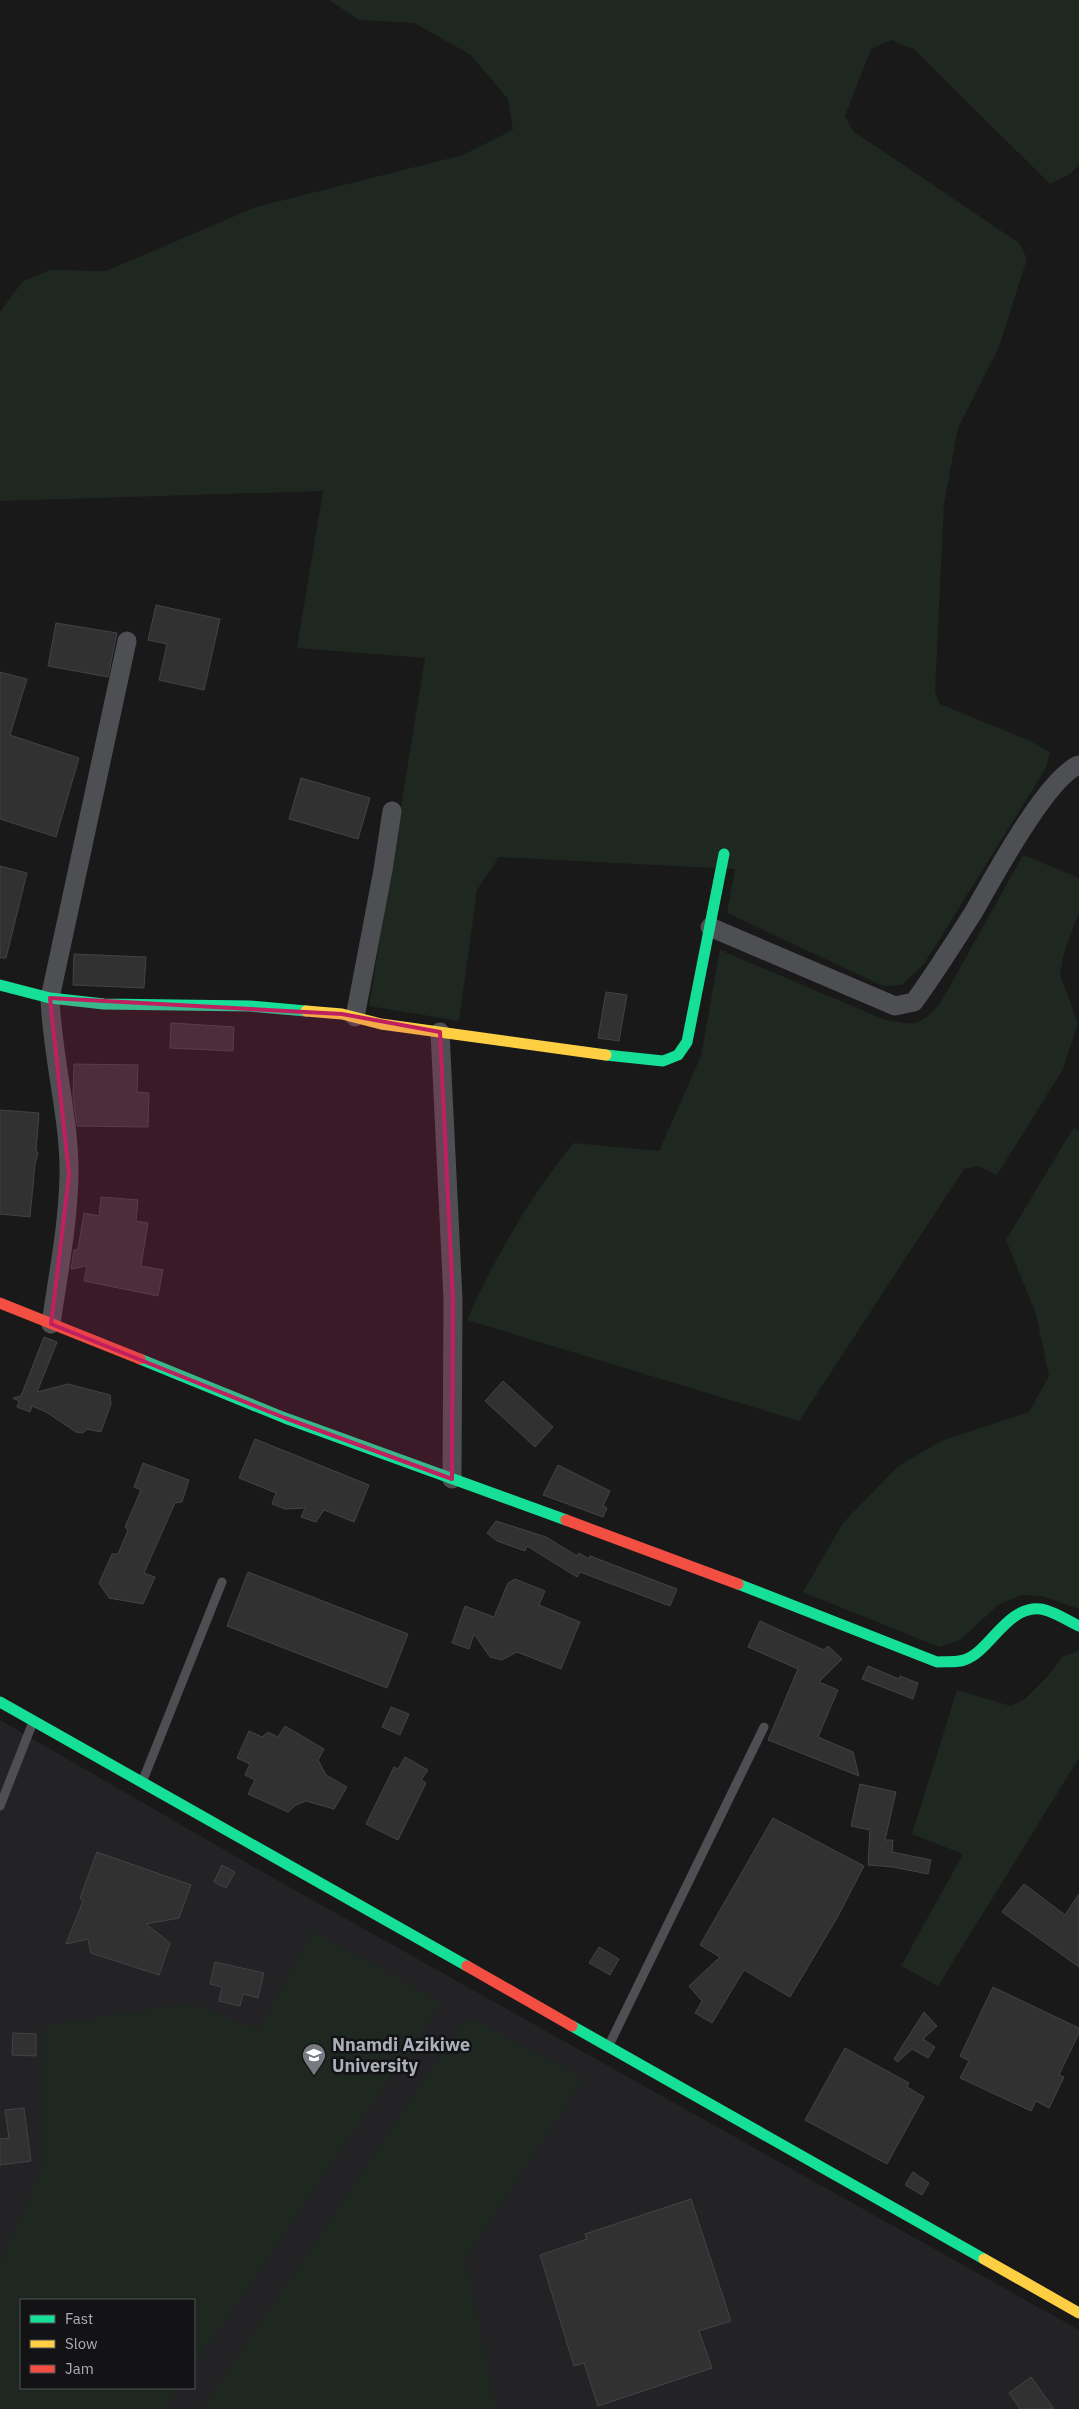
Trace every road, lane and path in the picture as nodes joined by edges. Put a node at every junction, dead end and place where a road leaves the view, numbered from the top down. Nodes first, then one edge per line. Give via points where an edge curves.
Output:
1 (128, 641) dead end
2 (1079, 765) edge
3 (392, 812) dead end
4 (724, 854) dead end
5 (710, 927) junction
6 (0, 985) edge
7 (50, 998) junction
8 (355, 1017) junction
9 (440, 1032) junction
10 (0, 1303) edge
11 (51, 1324) junction
12 (452, 1479) junction
13 (222, 1582) dead end
14 (1079, 1626) edge
15 (0, 1702) edge
16 (33, 1721) junction
17 (764, 1728) dead end
18 (142, 1782) junction
19 (0, 1806) edge
20 (608, 2048) junction
21 (1079, 2313) edge

1 - 7 street
2 - 5 street via 1047,794 914,1002 896,1006
3 - 8 street
4 - 5 street
5 - 9 street via 687,1042 679,1056 668,1062
6 - 7 street
7 - 8 street via 104,1004 250,1006
7 - 11 street via 69,1175
8 - 9 street
9 - 12 street via 453,1299
10 - 11 street
11 - 12 street via 285,1418
12 - 14 street via 653,1551 937,1662 965,1660 991,1640 1006,1622 1022,1612 1040,1609
13 - 18 lane
15 - 16 street
16 - 18 street
16 - 19 lane
17 - 20 lane
18 - 20 street
20 - 21 street

